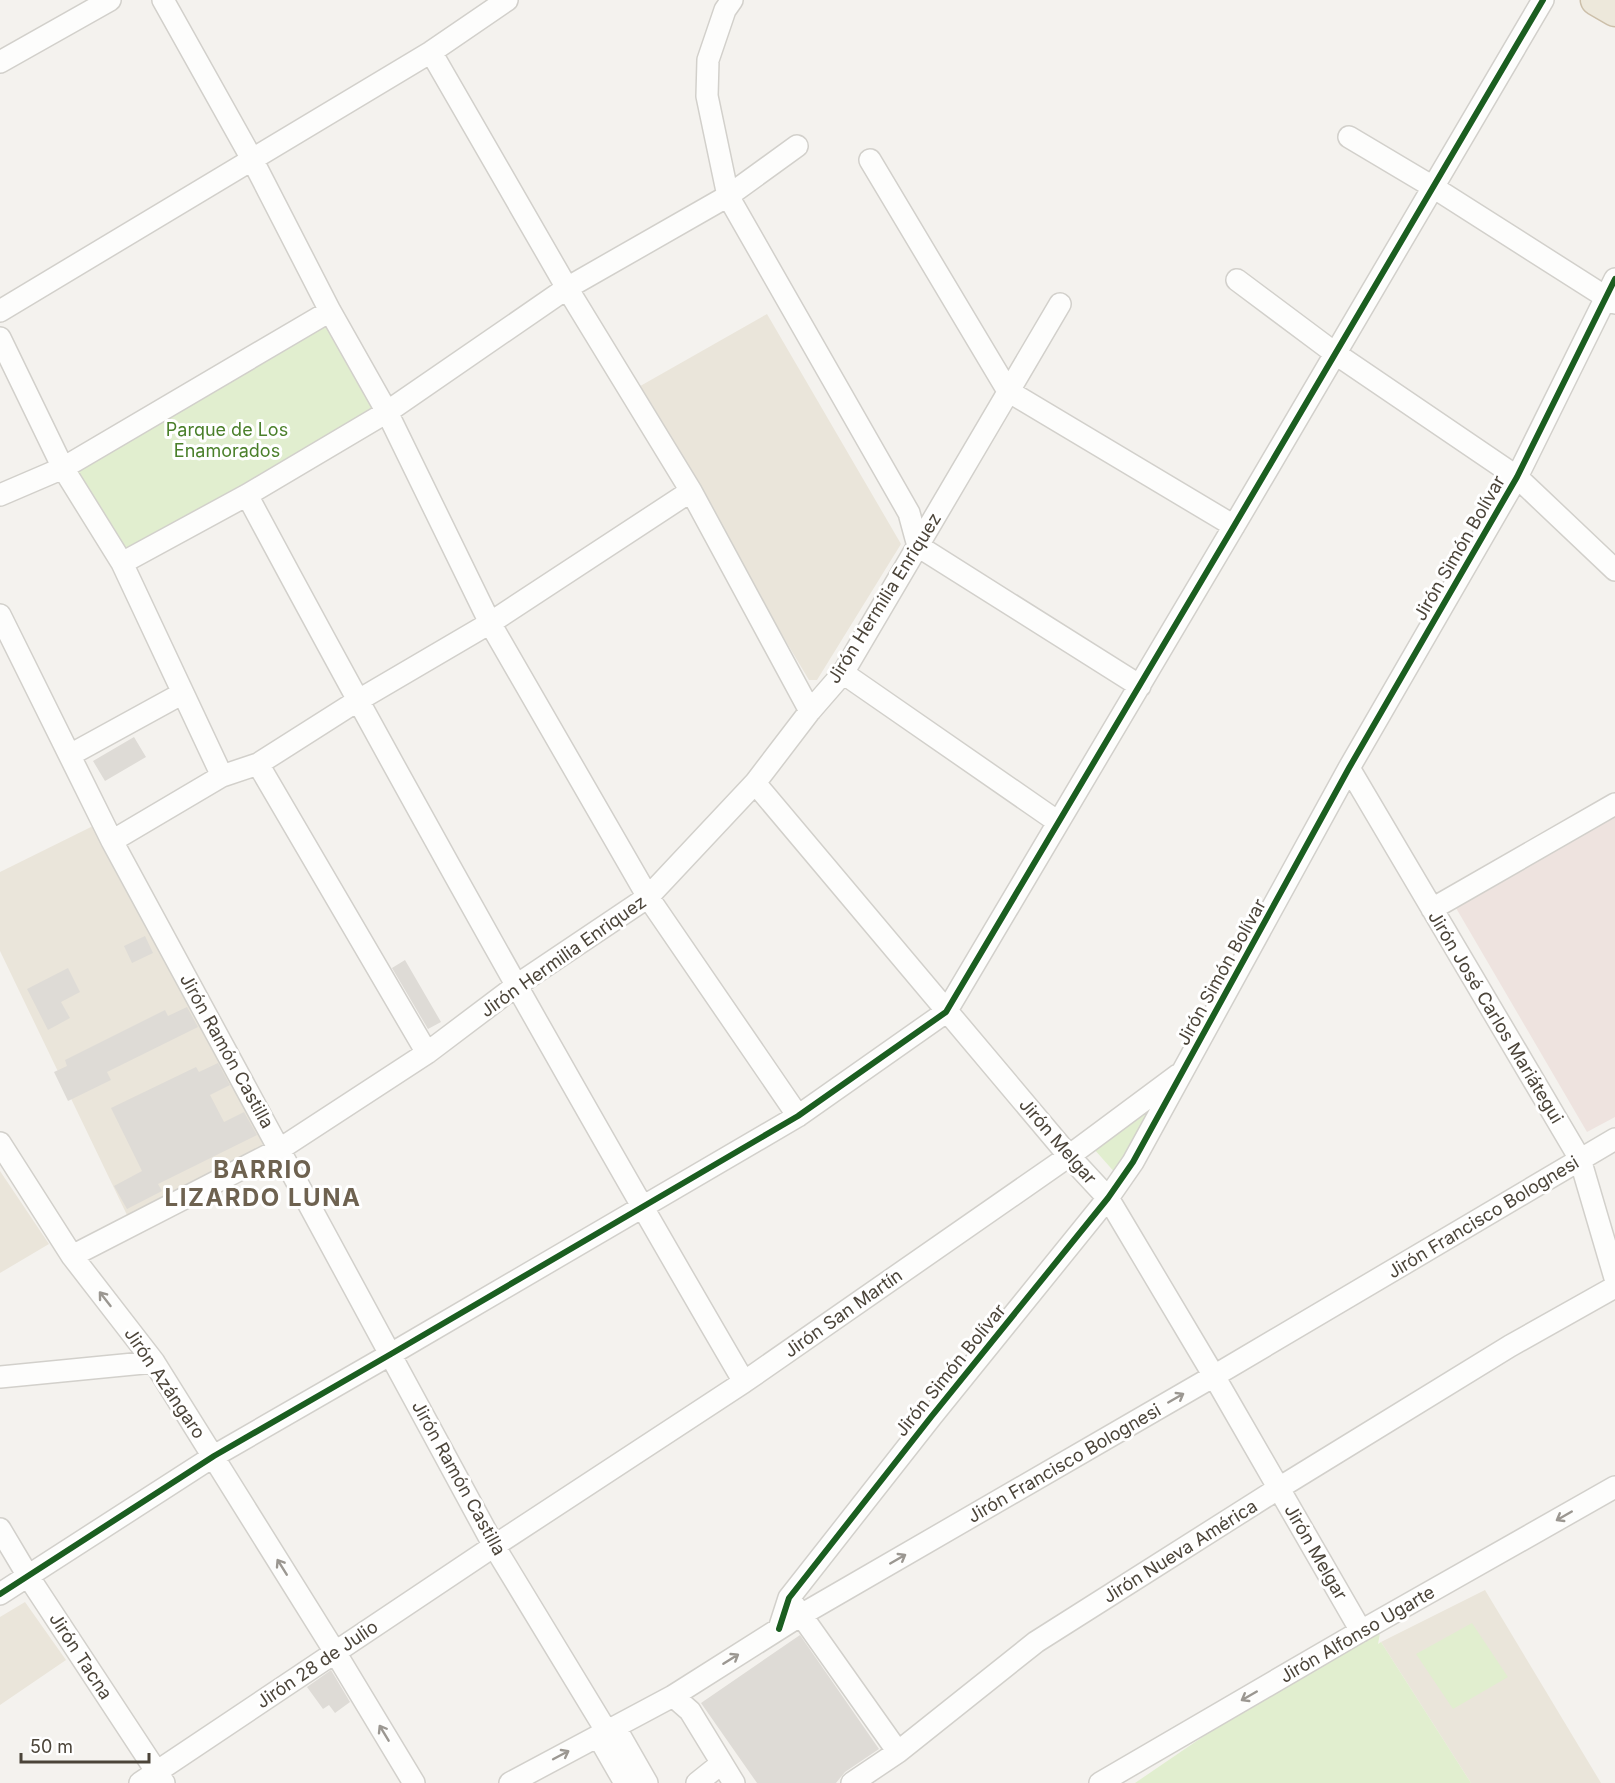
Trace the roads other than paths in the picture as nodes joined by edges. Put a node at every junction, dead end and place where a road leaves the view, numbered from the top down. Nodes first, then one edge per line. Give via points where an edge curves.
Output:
1 (110, 0) edge
2 (163, 0) edge
3 (507, 0) edge
4 (732, 0) edge
5 (1543, 0) edge
6 (1596, 0) edge
7 (1615, 11) edge
8 (431, 52) junction
9 (0, 62) edge
10 (1349, 138) dead end
11 (797, 146) dead end
12 (870, 160) dead end
13 (253, 161) junction
14 (1433, 187) junction
15 (728, 196) junction
16 (1238, 280) dead end
17 (567, 288) junction
18 (1612, 293) edge
19 (1060, 304) dead end
20 (0, 311) edge
21 (330, 311) junction
22 (0, 339) edge
23 (1336, 354) junction
24 (1008, 391) junction
25 (387, 412) junction
26 (63, 468) junction
27 (1517, 477) junction
28 (691, 491) junction
29 (0, 495) edge
30 (247, 495) junction
31 (1234, 526) junction
32 (918, 546) junction
33 (122, 563) junction
34 (1615, 570) edge
35 (0, 615) edge
36 (490, 623) junction
37 (843, 673) junction
38 (1140, 686) junction
39 (183, 693) junction
40 (357, 700) junction
41 (810, 711) junction
42 (70, 755) junction
43 (258, 764) junction
44 (1349, 768) junction
45 (222, 776) junction
46 (755, 783) junction
47 (1615, 804) edge
48 (1058, 822) junction
49 (112, 841) junction
50 (648, 897) junction
51 (1432, 909) junction
52 (517, 985) junction
53 (946, 1012) junction
54 (427, 1053) junction
55 (1185, 1070) junction
56 (798, 1116) junction
57 (1615, 1139) edge
58 (0, 1143) edge
59 (280, 1149) junction
60 (1069, 1156) junction
61 (1580, 1160) junction
62 (1108, 1198) junction
63 (642, 1208) junction
64 (72, 1256) junction
65 (1615, 1278) edge
66 (1615, 1287) edge
67 (391, 1354) junction
68 (154, 1362) junction
69 (1214, 1376) junction
70 (0, 1377) edge
71 (744, 1382) junction
72 (214, 1456) junction
73 (1615, 1487) edge
74 (1280, 1488) junction
75 (0, 1528) edge
76 (494, 1546) junction
77 (28, 1576) junction
78 (0, 1594) edge
79 (789, 1598) junction
80 (801, 1616) junction
81 (779, 1629) junction
82 (1361, 1631) junction
83 (335, 1652) junction
84 (673, 1696) junction
85 (607, 1732) junction
86 (898, 1752) junction
87 (722, 1762) junction
88 (154, 1779) edge
89 (414, 1783) edge
90 (510, 1783) edge
91 (625, 1783) edge
92 (647, 1783) edge
93 (697, 1783) edge
94 (734, 1783) edge
95 (852, 1783) edge
96 (1100, 1783) edge

1 - 9 street
2 - 13 street
3 - 8 street
4 - 15 street via 708,60 707,96
5 - 14 street
6 - 7 highway
8 - 13 street
8 - 17 street
10 - 14 street
11 - 15 street
12 - 24 street
13 - 20 street
13 - 21 street
14 - 18 street
14 - 23 street
15 - 17 street
15 - 32 street via 909,513
16 - 23 street
17 - 25 street
17 - 28 street
18 - 27 street, Jirón Simón Bolívar
19 - 24 street, Jirón Hermilia Enriquez
21 - 25 street
21 - 26 street
22 - 26 street
23 - 27 street
23 - 31 street
24 - 31 street
24 - 32 street, Jirón Hermilia Enriquez
25 - 30 street
25 - 36 street
26 - 29 street
26 - 33 street
27 - 34 street
27 - 44 street, Jirón Simón Bolívar
28 - 36 street
28 - 41 street
30 - 33 street
30 - 40 street
31 - 38 street
32 - 37 street, Jirón Hermilia Enriquez
32 - 38 street
33 - 39 street
35 - 42 street, Jirón Ramón Castilla
36 - 40 street
36 - 50 street
37 - 41 street, Jirón Hermilia Enriquez
37 - 48 street
38 - 48 street
39 - 42 street
39 - 45 street
40 - 43 street
40 - 52 street
41 - 46 street, Jirón Hermilia Enriquez
42 - 49 street, Jirón Ramón Castilla
43 - 45 street
43 - 54 street
44 - 51 street, Jirón José Carlos Mariátegui
44 - 55 street, Jirón Simón Bolívar
45 - 49 street
46 - 50 street, Jirón Hermilia Enriquez
46 - 53 street, Jirón Melgar
47 - 51 street
48 - 53 street
49 - 59 street, Jirón Ramón Castilla
50 - 52 street, Jirón Hermilia Enriquez
50 - 56 street
51 - 61 street, Jirón José Carlos Mariátegui
52 - 54 street, Jirón Hermilia Enriquez
52 - 63 street
53 - 56 street
53 - 60 street, Jirón Melgar
54 - 59 street, Jirón Hermilia Enriquez
55 - 60 street, Jirón San Martín
55 - 62 street, Jirón Simón Bolívar
56 - 63 street
57 - 61 street, Jirón Francisco Bolognesi
58 - 64 street, Jirón Azángaro
59 - 64 street, Jirón Hermilia Enriquez
59 - 67 street, Jirón Ramón Castilla
60 - 62 street, Jirón Melgar
60 - 71 street, Jirón San Martín
61 - 65 street, Jirón José Carlos Mariátegui
61 - 69 street, Jirón Francisco Bolognesi
62 - 69 street, Jirón Melgar
62 - 79 street, Jirón Simón Bolívar
63 - 67 street
63 - 71 street
68 -> 64 street, Jirón Azángaro
66 - 74 street, Jirón Nueva América via 1510,1346
67 - 72 street
67 - 76 street, Jirón Ramón Castilla
68 - 70 street
68 - 72 street, Jirón Azángaro
69 - 74 street, Jirón Melgar
80 -> 69 street, Jirón Francisco Bolognesi
71 - 76 street, Jirón San Martín
72 - 77 street
83 -> 72 street, Jirón Azángaro
73 -> 82 street, Jirón Alfonso Ugarte
74 - 82 street, Jirón Melgar
74 - 86 street, Jirón Nueva América via 1036,1642
75 - 77 street, Jirón Tacna
76 - 83 street, Jirón 28 de Julio
76 - 85 street, Jirón Ramón Castilla
77 - 78 street
77 - 88 street, Jirón Tacna
79 - 80 street
79 - 81 street, Jirón Simón Bolívar
80 - 81 street, Jirón Francisco Bolognesi
80 - 86 street
84 -> 81 street, Jirón Francisco Bolognesi
82 -> 96 street, Jirón Alfonso Ugarte
83 - 88 street, Jirón 28 de Julio
89 -> 83 street, Jirón Azángaro
84 - 85 street, Jirón Francisco Bolognesi
84 - 87 street via 690,1711
90 -> 85 street, Jirón Francisco Bolognesi
85 - 91 street
85 - 92 street
86 - 95 street, Jirón Nueva América
87 - 93 street
87 - 94 street

